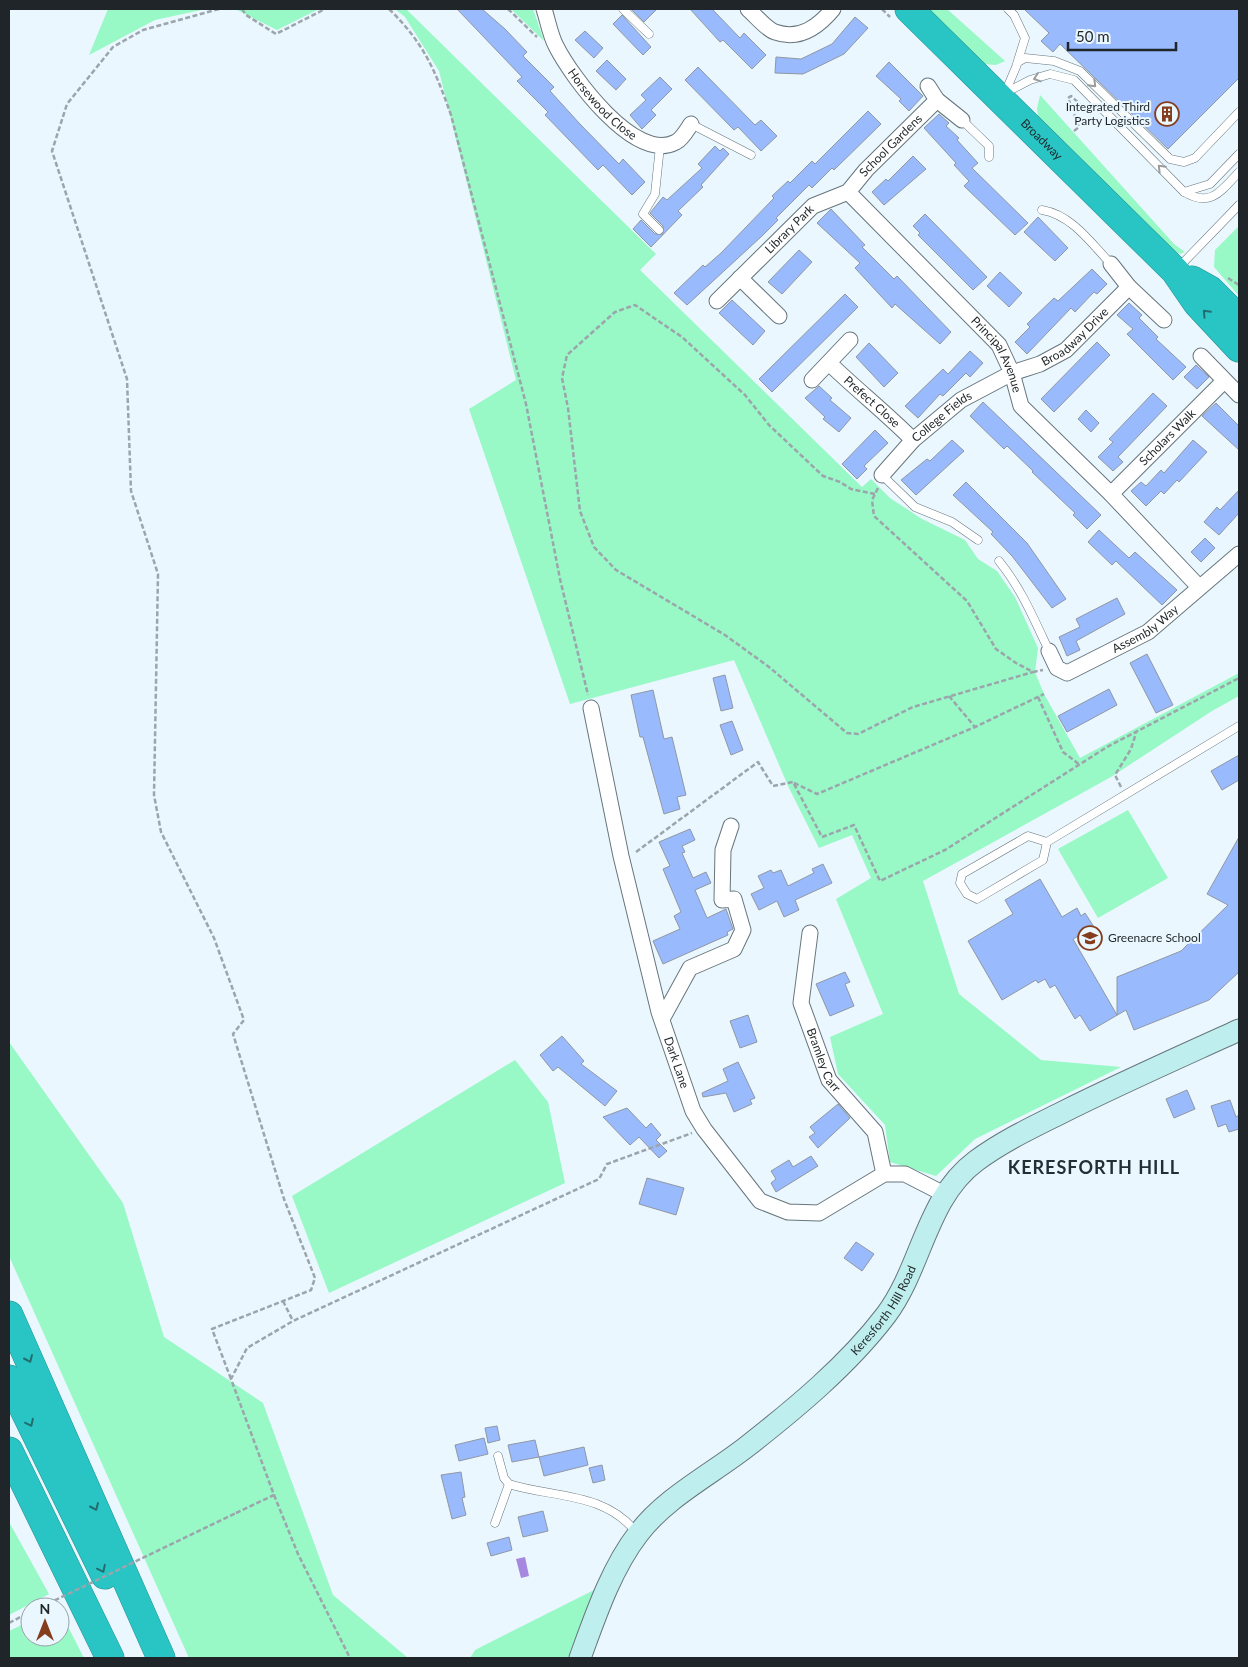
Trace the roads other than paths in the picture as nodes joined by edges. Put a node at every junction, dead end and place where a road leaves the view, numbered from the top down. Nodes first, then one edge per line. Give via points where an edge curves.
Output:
1 (544, 9) edge
2 (623, 9) edge
3 (748, 9) edge
4 (833, 9) edge
5 (909, 9) edge
6 (1008, 9) edge
7 (649, 34) dead end
8 (1018, 62) junction
9 (928, 86) dead end
10 (1002, 95) junction
11 (937, 100) junction
12 (1239, 112) edge
13 (962, 120) joint
14 (691, 124) joint
15 (660, 146) junction
16 (1239, 154) edge
17 (751, 155) dead end
18 (989, 157) dead end
19 (1239, 172) edge
20 (848, 192) junction
21 (1184, 192) junction
22 (1239, 205) edge
23 (1042, 210) dead end
24 (1229, 214) junction
25 (1239, 214) edge
26 (659, 230) dead end
27 (1111, 264) joint
28 (1175, 271) junction
29 (740, 278) junction
30 (1129, 287) junction
31 (717, 301) dead end
32 (779, 316) dead end
33 (1239, 319) edge
34 (1164, 320) dead end
35 (850, 340) dead end
36 (1239, 348) edge
37 (1202, 356) dead end
38 (829, 363) junction
39 (1012, 373) junction
40 (812, 380) dead end
41 (1224, 381) junction
42 (1239, 395) edge
43 (913, 440) junction
44 (882, 475) joint
45 (1111, 494) junction
46 (978, 540) dead end
47 (1239, 554) edge
48 (998, 561) dead end
49 (1199, 587) junction
50 (1049, 650) joint
51 (591, 708) road end
52 (1239, 726) edge
53 (731, 826) dead end
54 (1047, 842) junction
55 (810, 933) dead end
56 (662, 1019) junction
57 (1239, 1030) edge
58 (884, 1174) junction
59 (944, 1194) junction
60 (9, 1315) edge
61 (9, 1379) edge
62 (9, 1451) edge
63 (498, 1456) dead end
64 (509, 1484) junction
65 (9, 1491) edge
66 (494, 1523) dead end
67 (638, 1534) junction
68 (99, 1658) edge
69 (110, 1658) edge
70 (147, 1658) edge
71 (161, 1658) edge
72 (580, 1658) edge

1 - 15 street, Horsewood Close via 555,45 586,92 630,134
2 - 7 lane
3 - 4 street via 774,32 795,35 817,27
5 - 10 highway, Broadway
6 - 8 lane via 1025,38
8 - 10 lane
8 -> 12 lane via 1025,58 1054,61 1080,71 1170,159 1184,162 1196,158
9 - 11 street
21 -> 10 lane via 1074,80 1050,74
10 - 28 highway, Broadway
11 - 13 street
11 - 20 street, School Gardens
13 - 18 lane via 988,146
14 - 15 street via 677,142
14 - 17 lane
15 - 26 lane via 655,194 643,214
16 - 21 lane via 1210,184
19 - 21 lane via 1215,197 1197,200
20 - 29 street, Library Park via 813,206
20 - 39 street, Principal Avenue via 998,346
22 - 24 lane
23 - 27 lane via 1068,219
24 - 25 lane
24 - 28 lane
27 - 30 street
28 - 33 highway, Broadway via 1210,290
36 -> 28 highway, Broadway via 1197,303
29 - 31 street, Library Park
29 - 32 street
30 - 34 street
30 - 39 street, Broadway Drive via 1066,350 1040,364
35 - 38 street
37 - 41 street
38 - 40 street
38 - 43 street, Prefect Close
39 - 43 street, College Fields via 961,400
39 - 45 street, Principal Avenue via 1021,406
41 - 42 street
41 - 45 street, Scholars Walk
43 - 44 street, College Fields
44 - 46 lane via 915,507 952,522
45 - 49 street, Principal Avenue
47 - 49 street, Assembly Way
48 - 50 lane via 1028,604
49 - 50 street, Assembly Way via 1148,632 1067,674 1057,668
51 - 56 street, Dark Lane via 622,862
52 - 54 lane
53 - 56 street via 723,850 722,900 734,899 743,930 734,949 690,968
54 - 54 lane via 1028,836 962,874 960,883 967,894 977,899 1042,860
55 - 58 street, Bramley Carr via 801,1003 829,1080 874,1132
56 - 58 street, Dark Lane via 693,1111 760,1201 788,1212 819,1213
57 - 59 main road, Keresforth Hill Road via 1011,1138 958,1175
58 - 59 street via 905,1174
59 - 67 main road, Keresforth Hill Road via 890,1309 864,1341 808,1395 746,1447 680,1495
60 -> 71 highway
61 -> 70 highway
62 - 69 highway
63 - 64 lane
64 - 66 lane
64 - 67 lane via 598,1503 627,1520
65 - 68 highway
67 - 72 main road, Keresforth Hill Road via 610,1585

